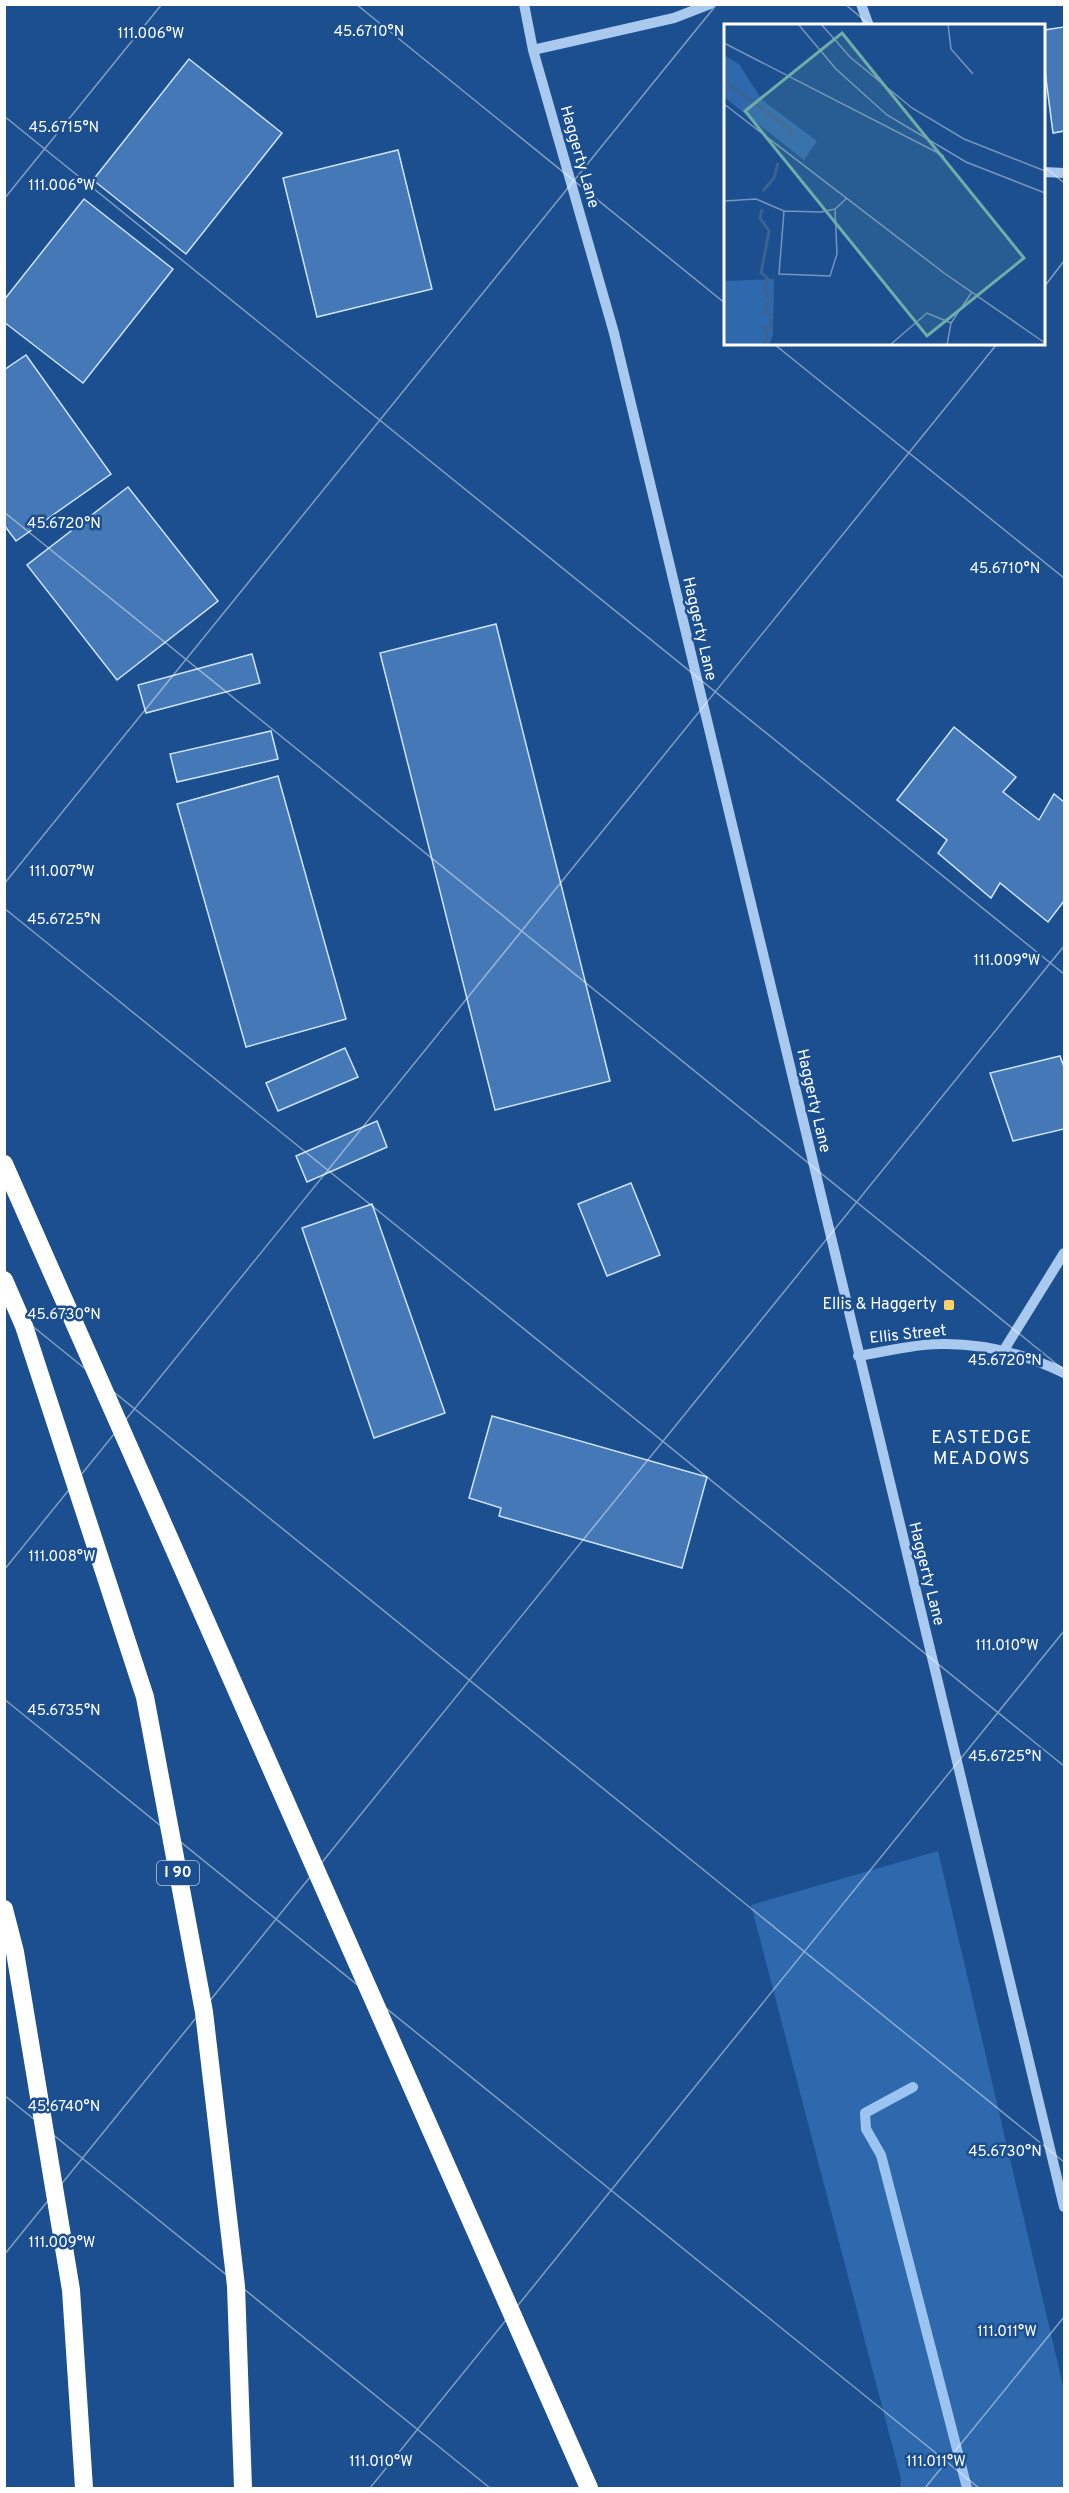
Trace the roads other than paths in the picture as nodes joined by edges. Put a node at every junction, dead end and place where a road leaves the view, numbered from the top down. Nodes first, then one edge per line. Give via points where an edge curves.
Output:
1 (524, 4) edge
2 (710, 4) edge
3 (861, 4) edge
4 (868, 24) edge
5 (533, 50) junction
6 (1045, 172) edge
7 (1065, 173) edge
8 (4, 1164) edge
9 (1065, 1253) edge
10 (4, 1280) edge
11 (1004, 1350) junction
12 (858, 1356) junction
13 (1065, 1373) edge
14 (4, 1909) edge
15 (1065, 2207) edge
16 (84, 2488) edge
17 (243, 2488) edge
18 (590, 2488) edge

1 - 5 street, Haggerty Lane
2 - 5 street via 674,18
3 - 4 street
5 - 12 street, Haggerty Lane via 614,333
6 - 7 street
8 - 18 highway
9 - 11 street
10 - 17 highway, I 90 via 24,1326 145,1697 204,2012 236,2286
11 - 12 street, Ellis Street via 940,1343
11 - 13 street, Ellis Street
12 - 15 street, Haggerty Lane
14 - 16 highway via 15,1952 71,2290

